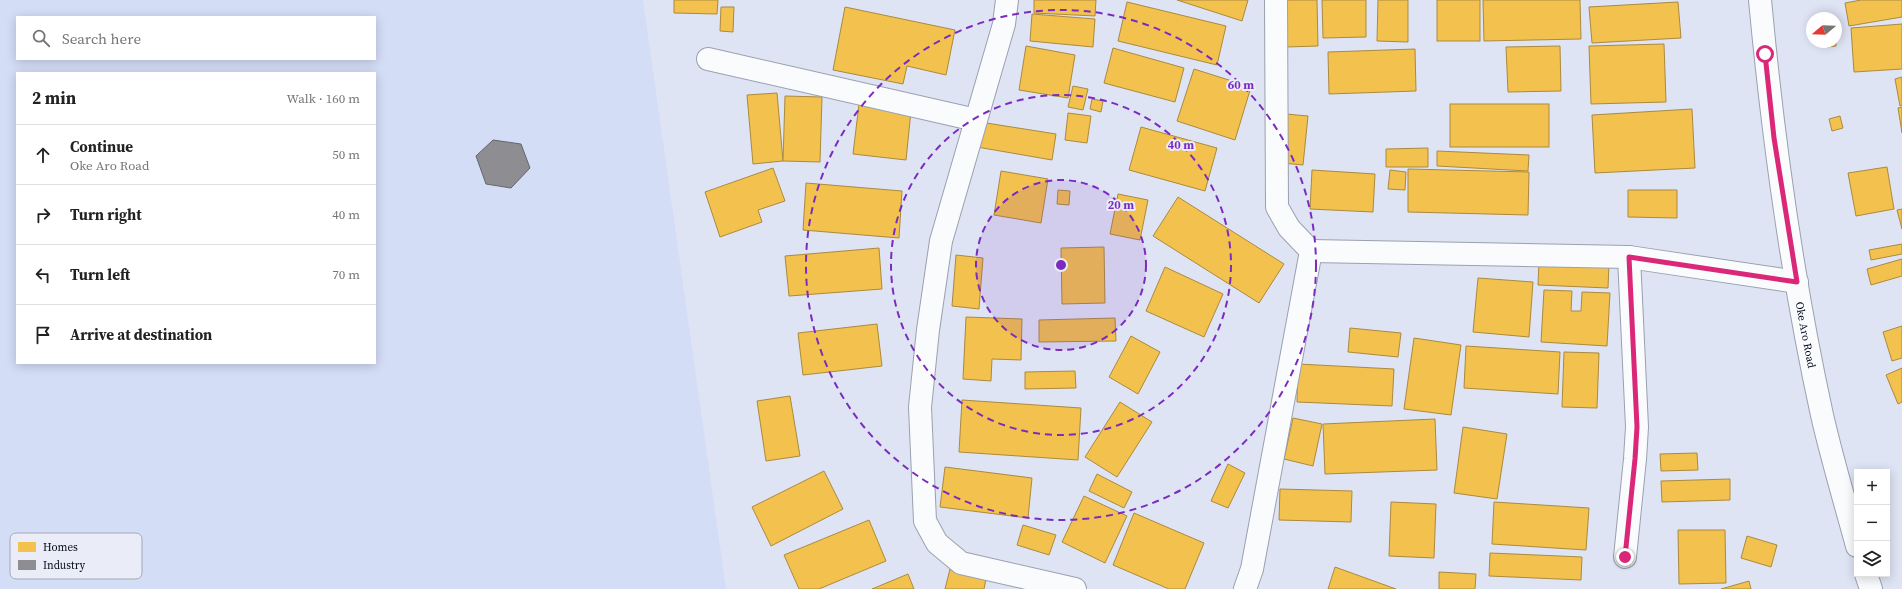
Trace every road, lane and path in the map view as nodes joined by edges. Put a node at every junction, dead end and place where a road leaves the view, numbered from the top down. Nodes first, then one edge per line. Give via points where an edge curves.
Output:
1 (1007, 0) edge
2 (1276, 0) edge
3 (1760, 0) edge
4 (708, 59) dead end
5 (976, 120) junction
6 (1311, 251) junction
7 (1629, 257) junction
8 (1797, 282) junction
9 (1856, 541) edge
10 (1625, 557) dead end
11 (1867, 577) edge
12 (1074, 589) edge
13 (1245, 589) edge
14 (1871, 589) edge

1 - 5 street via 1004,24
2 - 6 street via 1277,207 1289,228
3 - 8 street, Oke Aro Road via 1774,138
4 - 5 street
5 - 12 street via 941,241 928,330 920,407 925,520 937,543 961,563
6 - 7 street
6 - 13 street via 1252,569
7 - 8 street
7 - 10 street via 1637,427
8 - 9 street, Oke Aro Road via 1822,415
11 - 14 street

